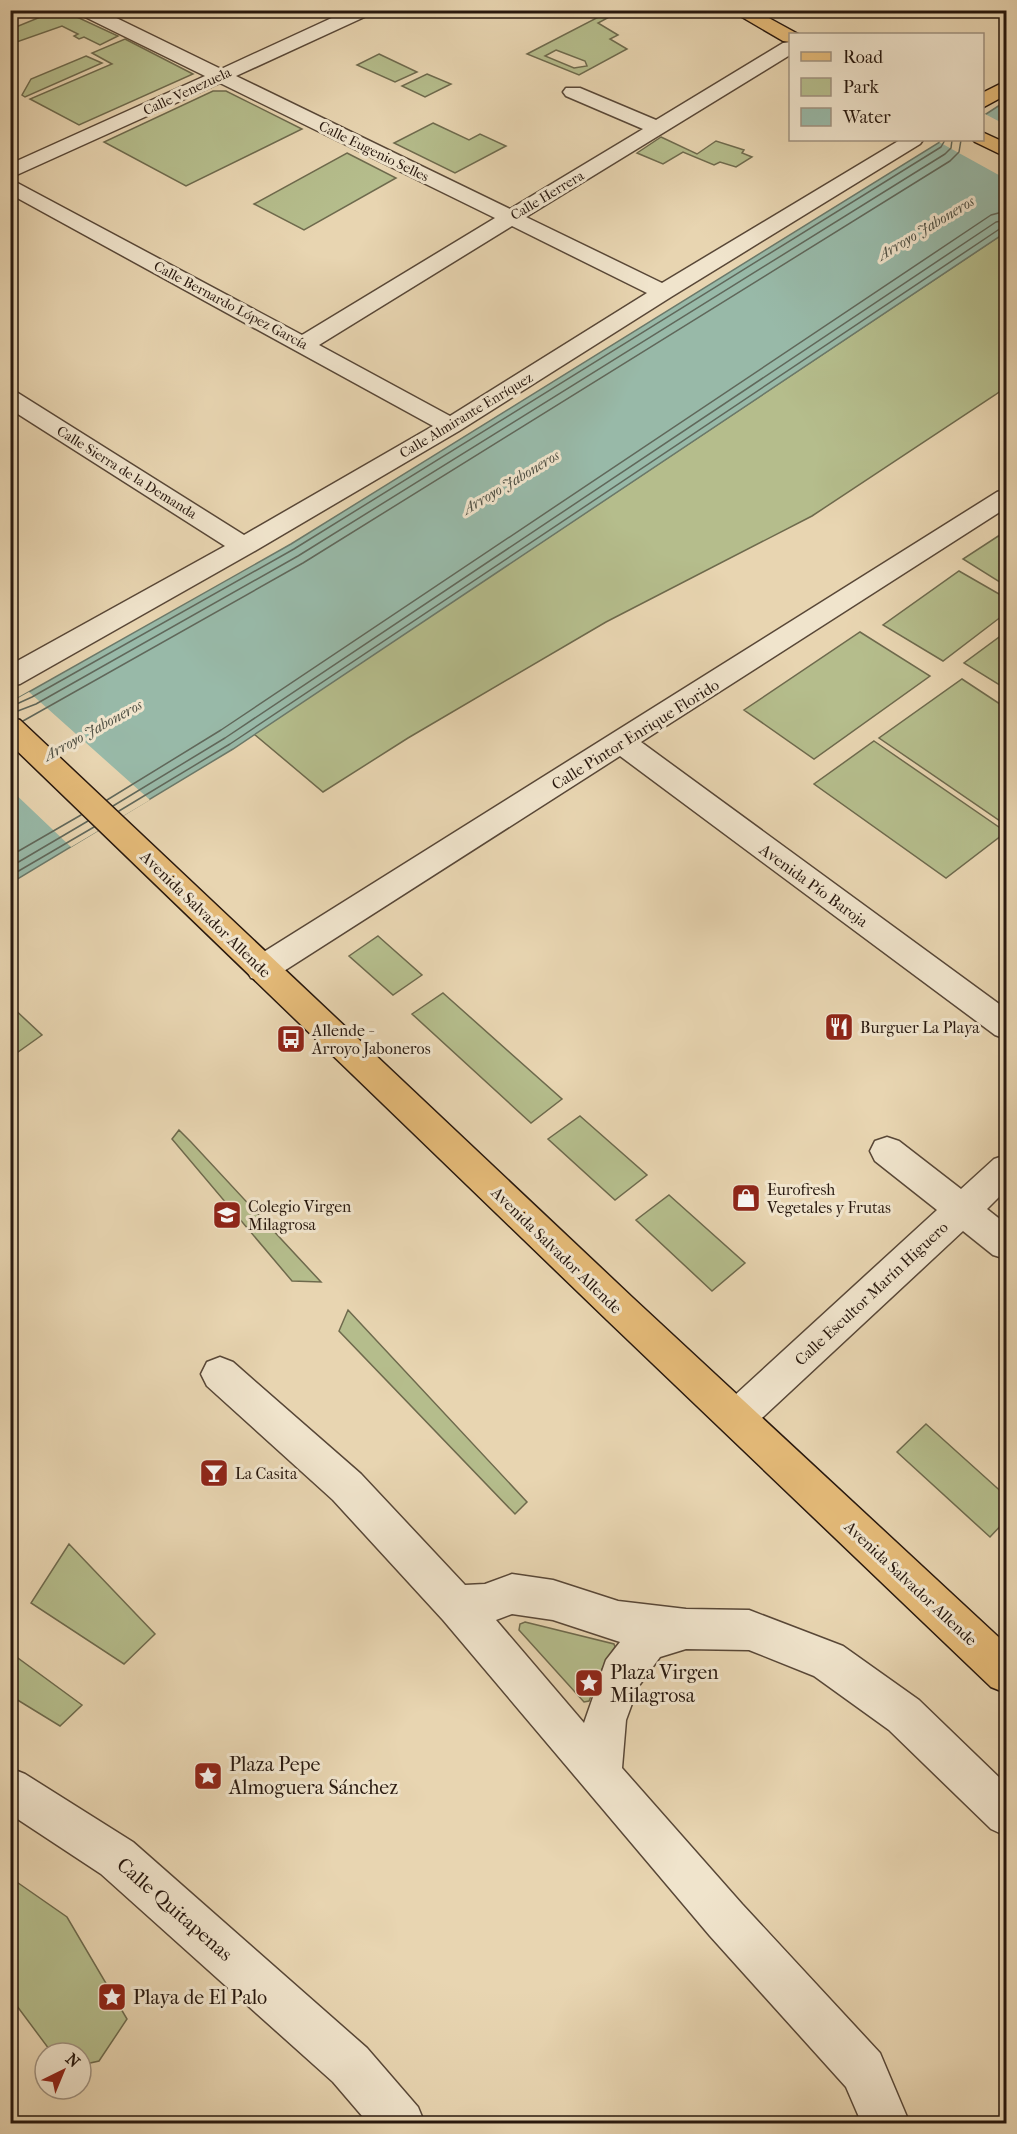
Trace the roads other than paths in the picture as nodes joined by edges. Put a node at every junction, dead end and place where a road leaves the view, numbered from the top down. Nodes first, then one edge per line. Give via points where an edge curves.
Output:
1 (85, 10) edge
2 (133, 10) edge
3 (365, 10) edge
4 (739, 10) edge
5 (107, 21) junction
6 (789, 36) edge
7 (789, 48) edge
8 (221, 76) junction
9 (1006, 87) edge
10 (573, 92) dead end
11 (984, 101) edge
12 (658, 128) junction
13 (984, 139) edge
14 (911, 141) edge
15 (1006, 151) edge
16 (10, 172) edge
17 (10, 185) edge
18 (510, 218) junction
19 (663, 292) junction
20 (304, 344) junction
21 (10, 399) edge
22 (451, 426) junction
23 (1006, 497) edge
24 (244, 546) junction
25 (10, 677) edge
26 (10, 727) edge
27 (622, 743) junction
28 (262, 969) junction
29 (1006, 1026) edge
30 (887, 1150) dead end
31 (1006, 1169) edge
32 (962, 1209) junction
33 (1006, 1244) edge
34 (220, 1374) dead end
35 (736, 1418) junction
36 (457, 1606) junction
37 (686, 1629) junction
38 (1006, 1672) edge
39 (600, 1776) junction
40 (10, 1789) edge
41 (1006, 1814) edge
42 (401, 2124) edge
43 (886, 2124) edge

1 - 5 street, Calle Eugenio Selles
2 - 5 street
3 - 8 street, Calle Venezuela
4 - 6 main road
5 - 8 street, Calle Eugenio Selles
7 - 12 street, Calle Herrera
8 - 16 street, Calle Venezuela
8 - 18 street, Calle Eugenio Selles
9 - 11 main road
10 - 12 street
12 - 18 street, Calle Herrera
13 - 15 main road
14 - 19 street, Calle Almirante Enríquez
17 - 20 street, Calle Bernardo López García
18 - 19 street, Calle Eugenio Selles
18 - 20 street, Calle Herrera
19 - 22 street, Calle Almirante Enríquez
20 - 22 street, Calle Bernardo López García
21 - 24 street, Calle Sierra de la Demanda
22 - 24 street, Calle Almirante Enríquez
23 - 27 street, Calle Pintor Enrique Florido
24 - 25 street, Calle Almirante Enríquez
26 - 28 main road, Avenida Salvador Allende
27 - 28 street, Calle Pintor Enrique Florido
27 - 29 street, Avenida Pío Baroja
28 - 35 main road, Avenida Salvador Allende
30 - 32 street
31 - 32 street, Calle Escultor Marín Higuero
32 - 33 street
32 - 35 street, Calle Escultor Marín Higuero
34 - 36 street via 347,1487
35 - 38 main road, Avenida Salvador Allende
36 - 37 street via 485,1604 512,1594 553,1600 618,1621
36 - 39 street
37 - 39 street via 646,1640 621,1675 605,1720
37 - 41 street via 749,1630 828,1661 904,1715
39 - 43 street via 863,2070
40 - 42 street, Calle Quitapenas via 117,1858 350,2065

